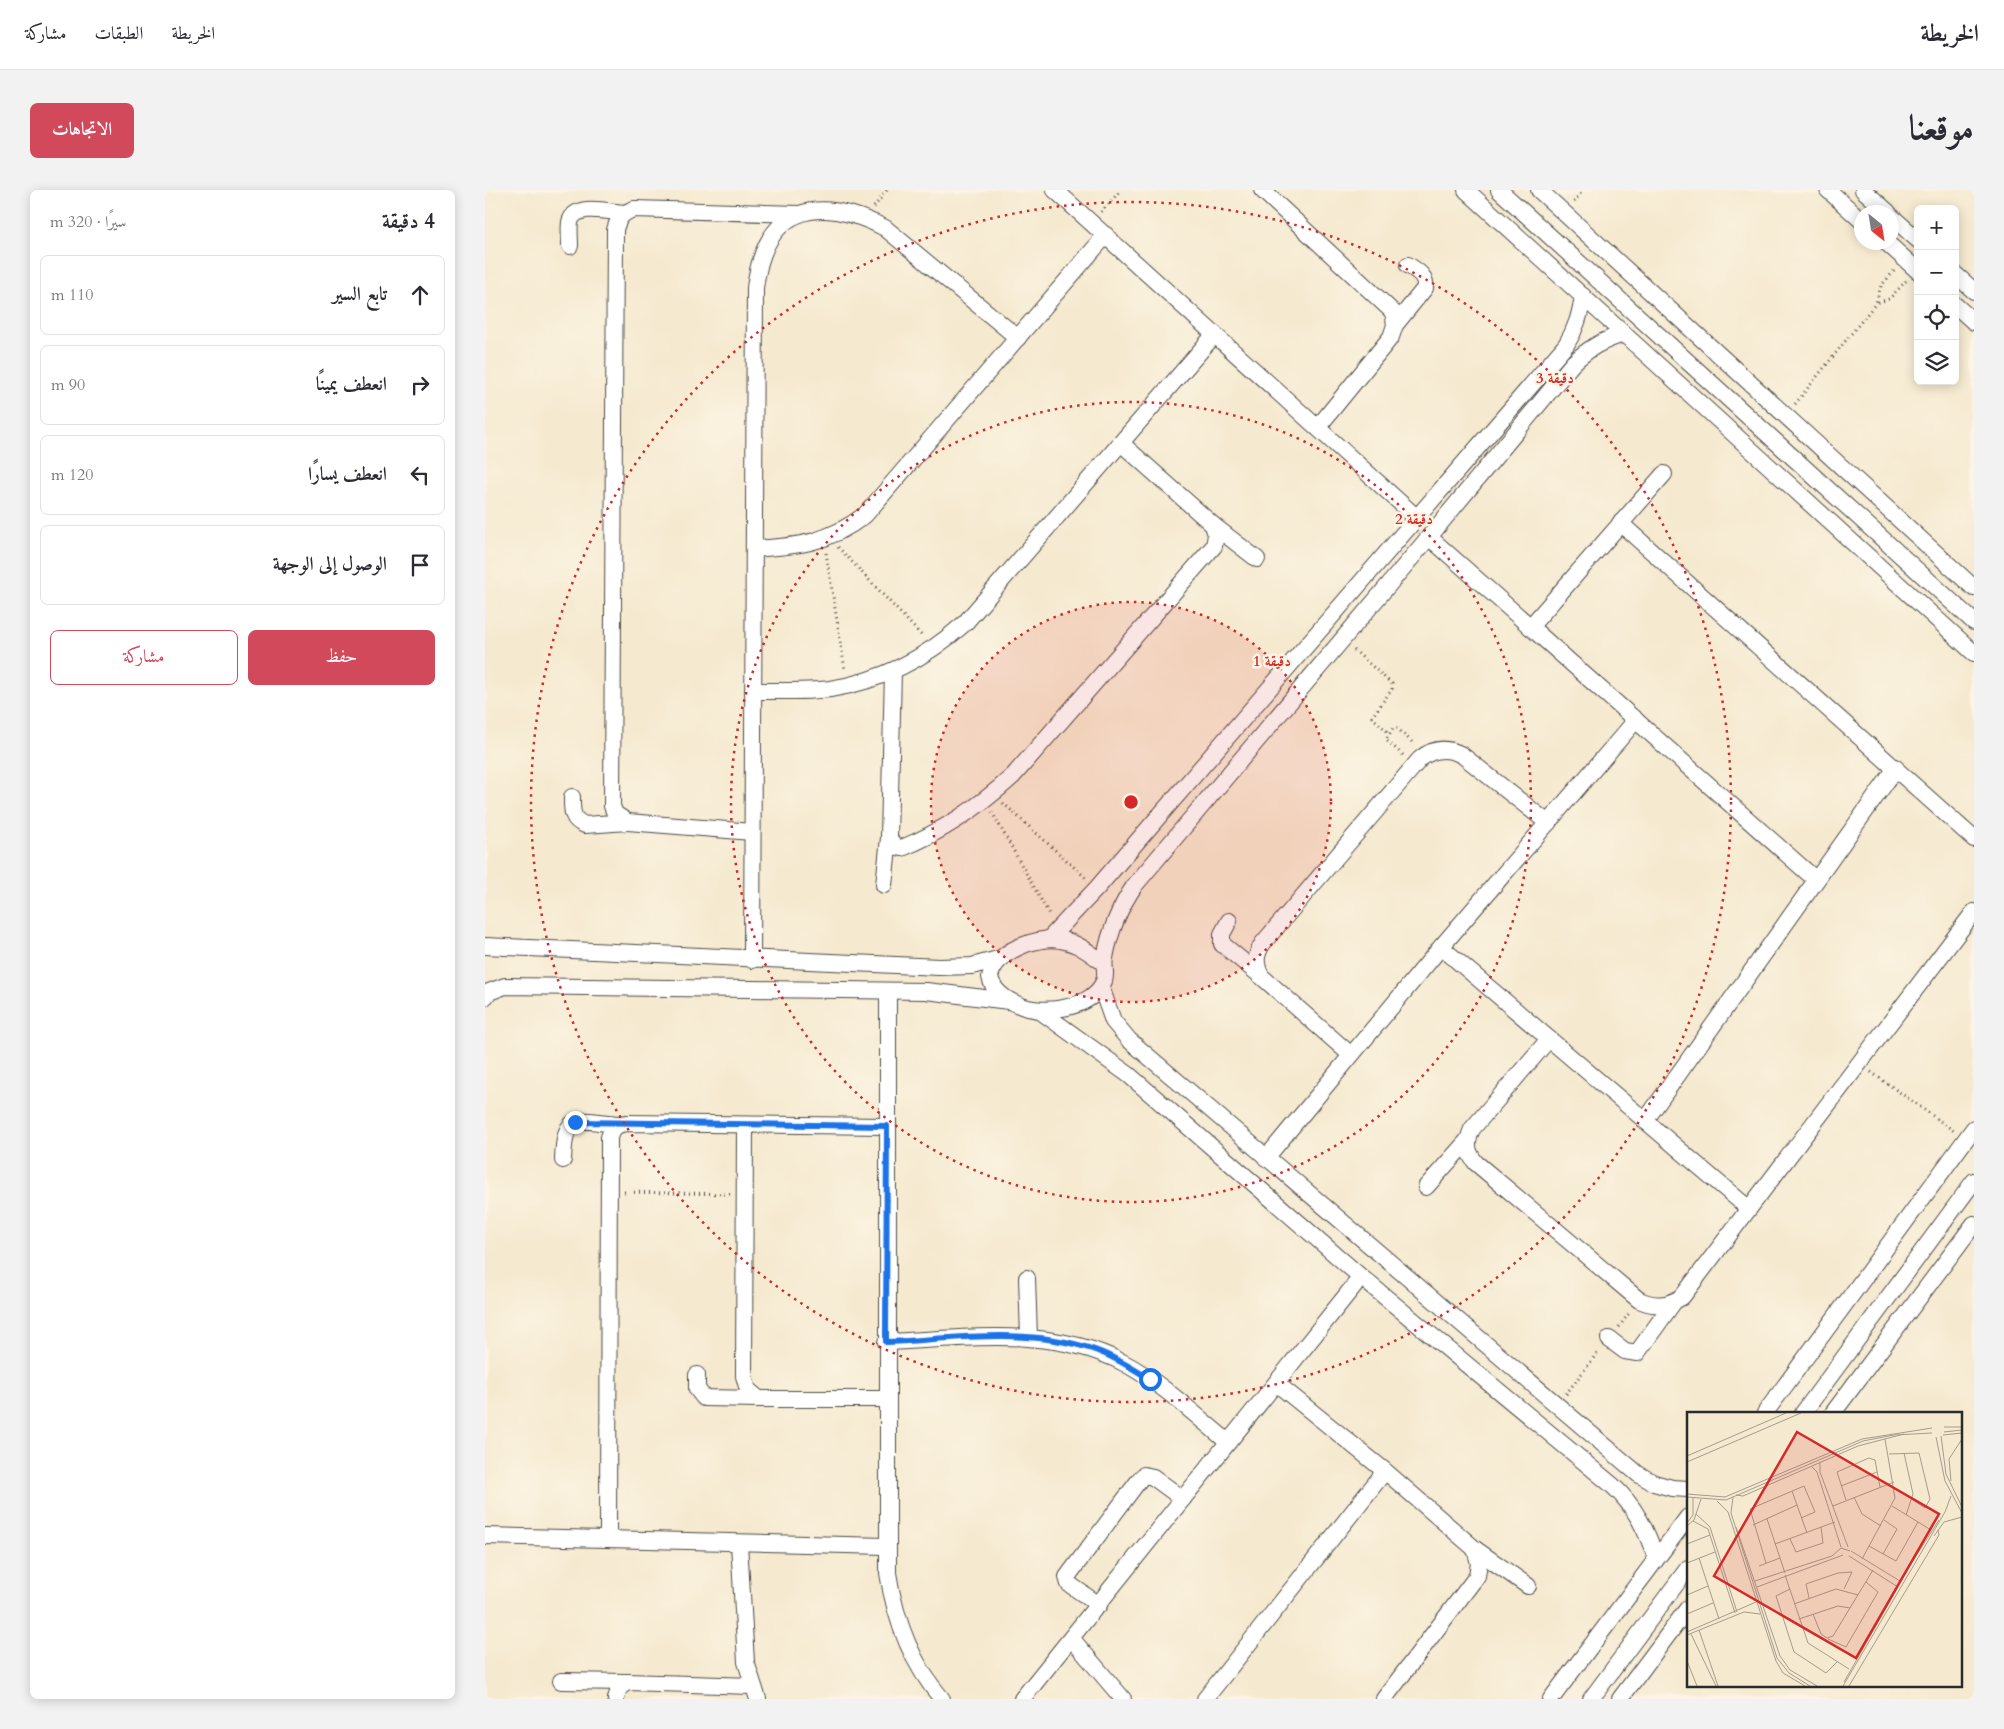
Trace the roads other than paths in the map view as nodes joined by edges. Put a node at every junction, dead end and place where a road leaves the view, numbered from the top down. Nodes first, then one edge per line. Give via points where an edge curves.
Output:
1 (1055, 190) edge
2 (1261, 190) edge
3 (1466, 190) edge
4 (1499, 190) edge
5 (1539, 190) edge
6 (1828, 190) edge
7 (1863, 190) edge
8 (1880, 205) edge
9 (624, 213) junction
10 (801, 214) junction
11 (1854, 214) edge
12 (1899, 223) edge
13 (1106, 235) junction
14 (1914, 236) edge
15 (570, 246) dead end
16 (1895, 250) edge
17 (1408, 265) dead end
18 (1913, 267) edge
19 (1959, 278) edge
20 (1974, 291) edge
21 (1583, 296) junction
22 (1959, 309) edge
23 (1974, 322) edge
24 (1395, 325) junction
25 (1215, 334) junction
26 (1624, 334) junction
27 (1018, 338) junction
28 (1318, 428) junction
29 (1122, 444) junction
30 (1664, 474) dead end
31 (1417, 518) junction
32 (1620, 523) junction
33 (1213, 525) junction
34 (1429, 537) junction
35 (754, 549) junction
36 (1257, 559) dead end
37 (1974, 588) edge
38 (1974, 622) edge
39 (1530, 627) junction
40 (1974, 653) edge
41 (893, 671) junction
42 (753, 692) junction
43 (1636, 720) junction
44 (1896, 768) junction
45 (572, 797) dead end
46 (628, 822) junction
47 (1548, 823) junction
48 (752, 832) junction
49 (889, 838) junction
50 (1974, 839) edge
51 (1816, 880) junction
52 (884, 885) dead end
53 (1974, 912) edge
54 (1229, 921) dead end
55 (1053, 934) junction
56 (485, 946) edge
57 (1441, 947) junction
58 (1004, 957) junction
59 (752, 960) junction
60 (1104, 963) junction
61 (1261, 976) junction
62 (1101, 987) junction
63 (888, 991) junction
64 (485, 997) edge
65 (1010, 1001) junction
66 (1040, 1011) junction
67 (1549, 1039) junction
68 (1351, 1055) junction
69 (1645, 1121) junction
70 (619, 1124) junction
71 (745, 1125) junction
72 (887, 1126) junction
73 (1970, 1134) edge
74 (1467, 1141) junction
75 (1266, 1158) junction
76 (563, 1160) dead end
77 (1974, 1181) edge
78 (1427, 1187) dead end
79 (1748, 1208) junction
80 (1974, 1224) edge
81 (1361, 1277) junction
82 (1027, 1278) dead end
83 (1673, 1303) junction
84 (1029, 1337) junction
85 (1609, 1338) dead end
86 (886, 1342) junction
87 (697, 1375) dead end
88 (1276, 1383) junction
89 (759, 1399) junction
90 (887, 1399) junction
91 (1766, 1412) edge
92 (1804, 1412) edge
93 (1834, 1412) edge
94 (1229, 1442) junction
95 (1385, 1471) junction
96 (1687, 1489) edge
97 (1183, 1499) junction
98 (1687, 1518) edge
99 (485, 1536) edge
100 (608, 1539) junction
101 (739, 1543) junction
102 (886, 1546) junction
103 (1475, 1549) junction
104 (1656, 1558) junction
105 (1687, 1569) edge
106 (1528, 1586) dead end
107 (1099, 1605) junction
108 (1687, 1609) edge
109 (1072, 1639) junction
110 (561, 1681) dead end
111 (627, 1682) junction
112 (755, 1693) edge
113 (616, 1699) edge
114 (942, 1699) edge
115 (1022, 1699) edge
116 (1123, 1699) edge
117 (1205, 1699) edge
118 (1384, 1699) edge
119 (1551, 1699) edge
120 (1591, 1699) edge
121 (1620, 1699) edge

1 - 13 street
2 - 24 street via 1384,302 1393,312
3 - 21 street
4 - 38 street
5 - 37 street
6 - 11 street
7 - 8 street
9 - 10 street via 634,209
9 - 15 street via 582,210 574,214
9 - 46 street via 617,220 615,230 612,806 620,820
10 - 27 street via 821,210 843,212 885,228
10 - 35 street via 782,222 772,234 757,270
12 - 14 street
13 - 25 street
13 - 27 street
16 - 18 street
17 - 24 street via 1423,276 1425,288
19 - 20 street
21 - 26 street
21 - 31 street via 1578,322 1566,345
22 - 23 street
24 - 28 street via 1391,337
25 - 28 street
25 - 29 street
26 - 34 street via 1587,349 1573,363
26 - 40 street
27 - 35 street via 880,499 848,527 826,538 796,546
28 - 31 street
29 - 33 street
29 - 41 street via 965,623 934,649
30 - 32 street
31 - 55 street via 1097,888
32 - 39 street
32 - 44 street
33 - 36 street
33 - 49 street via 1216,535 1214,546 1013,776 957,820 902,848 894,846
34 - 39 street
34 - 60 street via 1135,885 1115,918
35 - 42 street
39 - 43 street
41 - 42 street via 847,686
41 - 49 street
42 - 48 street
43 - 47 street
43 - 51 street
44 - 50 street
44 - 51 street
45 - 46 street via 572,813 579,823
46 - 48 street
47 - 57 street
47 - 61 street via 1462,755 1444,749 1420,759 1263,943 1257,953 1256,965
48 - 59 street
49 - 52 street
51 - 69 street
53 - 79 street
54 - 61 street via 1222,934 1222,944
55 - 58 street
55 - 60 street
56 - 59 street
57 - 67 street
57 - 68 street
58 - 59 street via 956,968
58 - 65 street via 996,964 990,977 996,990
60 - 62 street via 1105,980
61 - 68 street
62 - 66 street via 1075,1005
62 - 75 street via 1107,1010 1120,1032
63 - 64 street via 505,986
63 - 65 street via 954,993
63 - 72 street
65 - 66 street
66 - 81 street via 1129,1075
67 - 69 street
67 - 74 street via 1472,1129
68 - 75 street
69 - 79 street
70 - 71 street
70 - 76 street via 575,1122 564,1134
70 - 100 street via 609,1137
71 - 72 street
71 - 89 street via 744,1376 748,1390
72 - 86 street
73 - 91 street
74 - 78 street
74 - 83 street via 1468,1153 1476,1163 1639,1300 1661,1306
75 - 96 street via 1638,1474 1654,1483
77 - 92 street
79 - 83 street via 1683,1297
80 - 93 street
81 - 88 street
81 - 104 street via 1625,1498 1646,1529
82 - 84 street
83 - 85 street via 1637,1352 1625,1351
84 - 86 street
84 - 94 street via 1093,1349 1122,1362 1150,1379
86 - 90 street
87 - 89 street via 697,1389 704,1398
88 - 94 street
88 - 95 street
89 - 90 street
90 - 102 street
94 - 97 street
95 - 103 street
95 - 117 street
97 - 107 street
97 - 107 street via 1153,1476 1144,1475 1140,1479 1067,1577 1069,1584
98 - 104 street
99 - 100 street
100 - 101 street
101 - 102 street
101 - 112 street via 745,1662
102 - 114 street via 887,1573 900,1626 923,1674
103 - 106 street
103 - 118 street via 1479,1563 1477,1576
104 - 119 street
105 - 120 street
107 - 109 street
108 - 121 street
109 - 115 street
109 - 116 street
110 - 111 street
111 - 112 street
111 - 113 street via 619,1688

